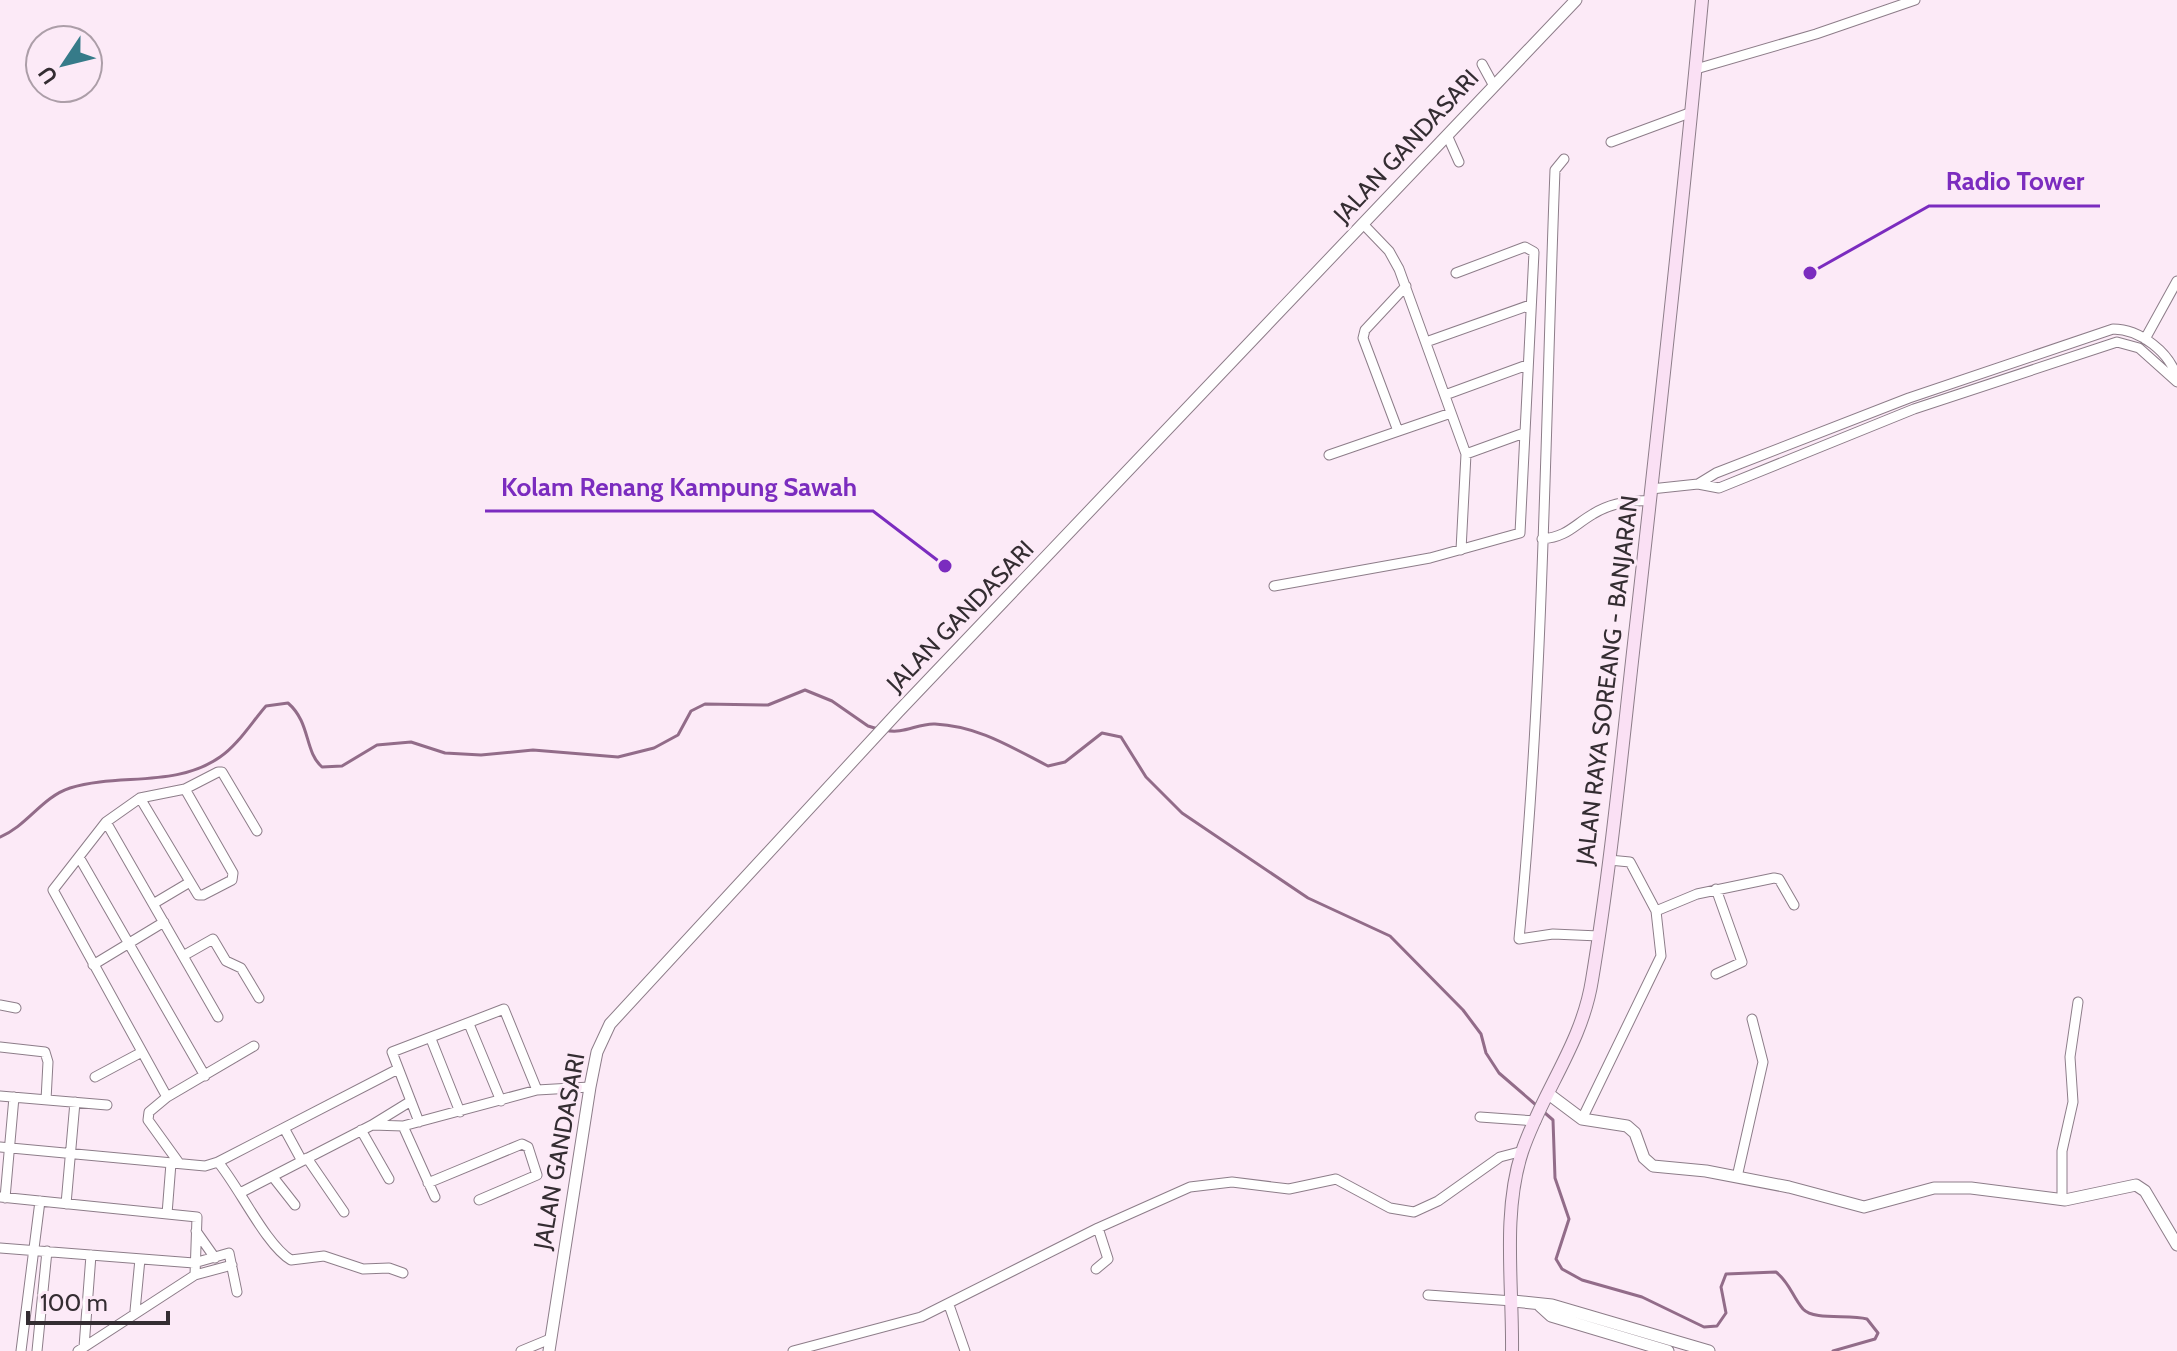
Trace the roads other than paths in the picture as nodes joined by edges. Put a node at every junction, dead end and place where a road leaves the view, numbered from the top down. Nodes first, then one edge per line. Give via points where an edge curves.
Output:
1 (1576, 0) edge
2 (1702, 0) edge
3 (1915, 0) edge
4 (1482, 64) dead end
5 (1696, 69) junction
6 (1494, 86) junction
7 (1692, 112) junction
8 (1447, 135) junction
9 (1611, 142) dead end
10 (1564, 159) dead end
11 (1459, 162) dead end
12 (1364, 225) junction
13 (1456, 273) dead end
14 (2177, 281) edge
15 (1406, 286) junction
16 (1530, 305) junction
17 (2145, 339) junction
18 (1426, 342) junction
19 (2037, 360) junction
20 (1527, 365) junction
21 (2177, 380) edge
22 (1920, 394) junction
23 (1445, 395) junction
24 (1925, 405) junction
25 (1451, 413) junction
26 (1398, 431) junction
27 (1524, 433) junction
28 (1807, 438) junction
29 (1812, 449) junction
30 (1466, 454) junction
31 (1329, 455) dead end
32 (1698, 484) junction
33 (1651, 495) junction
34 (1542, 539) junction
35 (1461, 550) junction
36 (1274, 586) dead end
37 (185, 789) junction
38 (140, 798) junction
39 (106, 822) junction
40 (257, 831) dead end
41 (79, 857) junction
42 (1609, 860) junction
43 (190, 882) junction
44 (1716, 889) junction
45 (153, 904) junction
46 (1794, 905) dead end
47 (1656, 911) junction
48 (164, 922) junction
49 (1599, 936) junction
50 (128, 944) junction
51 (183, 956) junction
52 (93, 965) junction
53 (1716, 974) dead end
54 (259, 998) dead end
55 (2078, 1002) dead end
56 (0, 1005) edge
57 (16, 1008) dead end
58 (218, 1017) dead end
59 (1752, 1019) dead end
60 (469, 1024) junction
61 (431, 1039) junction
62 (254, 1046) dead end
63 (0, 1047) edge
64 (142, 1052) junction
65 (398, 1069) junction
66 (205, 1076) junction
67 (95, 1077) dead end
68 (590, 1087) junction
69 (537, 1090) junction
70 (0, 1096) edge
71 (14, 1097) junction
72 (167, 1097) junction
73 (1548, 1099) junction
74 (46, 1100) junction
75 (411, 1101) junction
76 (501, 1101) junction
77 (75, 1102) junction
78 (107, 1105) dead end
79 (460, 1112) junction
80 (1480, 1117) dead end
81 (1582, 1119) junction
82 (1537, 1120) junction
83 (419, 1122) junction
84 (372, 1125) junction
85 (403, 1126) junction
86 (284, 1128) junction
87 (361, 1130) junction
88 (5, 1148) edge
89 (1523, 1151) junction
90 (70, 1153) junction
91 (305, 1159) junction
92 (218, 1162) junction
93 (175, 1163) junction
94 (273, 1177) junction
95 (1737, 1177) junction
96 (389, 1179) dead end
97 (428, 1183) junction
98 (240, 1193) junction
99 (2, 1197) edge
100 (435, 1197) dead end
101 (2062, 1199) junction
102 (479, 1200) dead end
103 (40, 1201) junction
104 (66, 1204) junction
105 (295, 1205) dead end
106 (344, 1212) dead end
107 (167, 1214) junction
108 (1098, 1228) junction
109 (196, 1231) junction
110 (2177, 1245) edge
111 (0, 1248) edge
112 (34, 1251) junction
113 (47, 1251) junction
114 (91, 1255) junction
115 (215, 1258) junction
116 (140, 1259) junction
117 (194, 1263) junction
118 (232, 1265) junction
119 (1096, 1269) dead end
120 (403, 1273) dead end
121 (195, 1275) junction
122 (237, 1292) dead end
123 (1428, 1295) dead end
124 (1513, 1301) junction
125 (949, 1305) junction
126 (1540, 1306) junction
127 (135, 1311) junction
128 (550, 1345) edge
129 (81, 1349) edge
130 (21, 1351) edge
131 (37, 1351) edge
132 (521, 1351) edge
133 (793, 1351) edge
134 (965, 1351) edge
135 (1512, 1351) edge
136 (1668, 1351) edge
137 (1709, 1351) edge

1 - 6 street, JALAN GANDASARI
2 - 5 main road, JALAN RAYA SOREANG - BANJARAN
3 - 5 street
4 - 6 street
5 - 7 main road, JALAN RAYA SOREANG - BANJARAN
6 - 8 street, JALAN GANDASARI
7 - 9 street
7 - 33 main road, JALAN RAYA SOREANG - BANJARAN
8 - 11 street
8 - 12 street, JALAN GANDASARI
10 - 34 street via 1555,170
12 - 15 street via 1389,251
12 - 68 street, JALAN GANDASARI via 898,712 610,1024
13 - 16 street via 1531,247
14 - 17 street
15 - 18 street
15 - 26 street via 1363,338
16 - 18 street
16 - 20 street
17 - 19 street via 2113,329
17 - 21 street via 2169,362
18 - 23 street
19 - 21 street via 2124,341
19 - 22 street
19 - 24 street
20 - 23 street
20 - 27 street
22 - 24 street
22 - 28 street
23 - 25 street
24 - 29 street
25 - 26 street
25 - 30 street
26 - 31 street
27 - 30 street
27 - 35 street via 1520,533
28 - 29 street
28 - 32 street
29 - 32 street via 1719,488
30 - 35 street
32 - 33 street
33 - 34 street via 1595,513 1571,533
33 - 42 main road, JALAN RAYA SOREANG - BANJARAN
34 - 49 street via 1532,808 1519,939
35 - 36 street
37 - 38 street
37 - 40 street via 222,772
37 - 43 street via 233,873 232,880 203,895
38 - 39 street
38 - 43 street
39 - 41 street
39 - 45 street
41 - 50 street
41 - 52 street via 53,893
42 - 47 street via 1630,862
42 - 49 main road, JALAN RAYA SOREANG - BANJARAN
43 - 45 street
44 - 46 street via 1778,878
44 - 47 street
44 - 53 street via 1742,962
45 - 48 street
47 - 81 street via 1661,956
48 - 50 street
48 - 51 street
49 - 73 main road, JALAN RAYA SOREANG - BANJARAN via 1581,1023
50 - 52 street
50 - 66 street
51 - 54 street via 213,939 226,961 242,969
51 - 58 street
52 - 64 street
55 - 101 street
56 - 57 street
59 - 95 street via 1763,1062
60 - 61 street
60 - 69 street via 505,1009
60 - 76 street
61 - 65 street via 392,1052
61 - 79 street
62 - 66 street
63 - 74 street via 45,1052
64 - 67 street
64 - 72 street
65 - 75 street
65 - 86 street
66 - 72 street
68 - 69 street
68 - 128 street, JALAN GANDASARI
69 - 76 street
70 - 71 street
71 - 74 street
71 - 88 street
72 - 93 street via 148,1117
73 - 81 street
73 - 82 main road, JALAN RAYA SOREANG - BANJARAN
74 - 77 street
75 - 83 street
75 - 84 street
76 - 79 street
77 - 78 street
77 - 90 street
79 - 83 street
80 - 82 street
81 - 95 street via 1627,1126 1653,1166
82 - 89 main road, JALAN RAYA SOREANG - BANJARAN
83 - 85 street
84 - 85 street
84 - 87 street
85 - 97 street
86 - 91 street
86 - 92 street
87 - 91 street
87 - 96 street
88 - 90 street
88 - 99 street
89 - 108 street via 1504,1155 1414,1212 1390,1208 1336,1179 1289,1189 1232,1182 1190,1187
89 - 124 main road, JALAN RAYA SOREANG - BANJARAN via 1513,1207
90 - 93 street
90 - 104 street
91 - 94 street
91 - 106 street
92 - 93 street
92 - 98 street
93 - 107 street
94 - 98 street
94 - 105 street
95 - 101 street via 1867,1207 1934,1188
97 - 100 street
97 - 102 street via 522,1144 528,1147 537,1175
98 - 120 street via 291,1260 324,1256 363,1269
99 - 103 street
101 - 110 street via 2126,1185 2141,1187
103 - 104 street
103 - 112 street
104 - 107 street
107 - 109 street via 195,1215
108 - 119 street via 1108,1259
108 - 125 street
109 - 115 street
109 - 117 street
111 - 112 street
112 - 113 street
112 - 130 street
113 - 114 street
113 - 131 street
114 - 116 street
114 - 129 street
115 - 117 street
115 - 118 street via 229,1253
116 - 117 street
116 - 127 street
117 - 121 street
118 - 121 street
118 - 122 street
121 - 127 street
123 - 124 street
124 - 126 street
124 - 135 main road, JALAN RAYA SOREANG - BANJARAN
125 - 133 street via 893,1327
125 - 134 street
126 - 136 street via 1551,1316
126 - 137 street via 1552,1305
127 - 129 street
128 - 132 street

